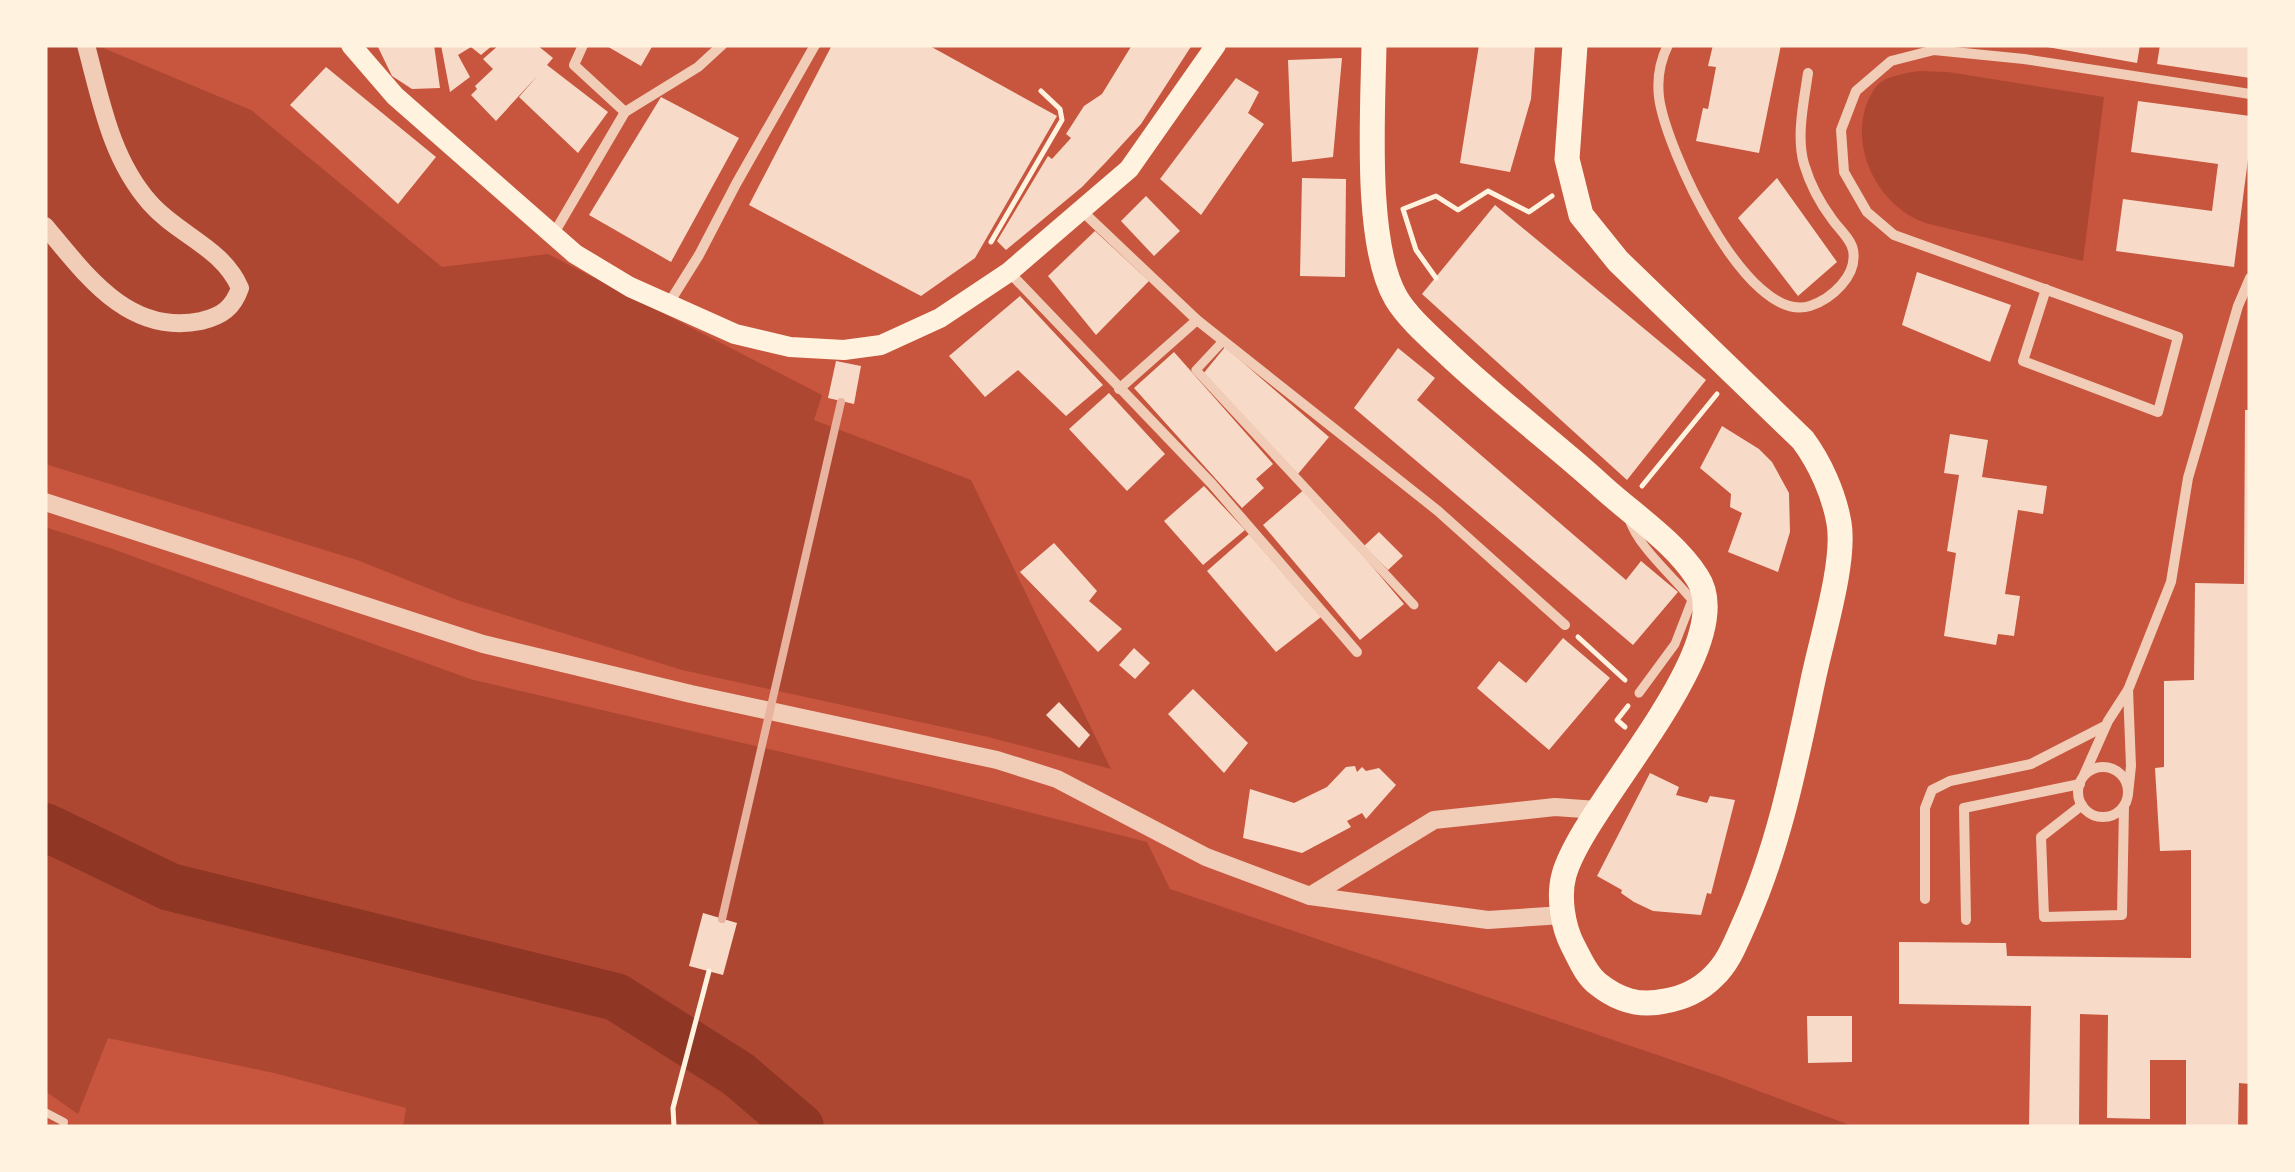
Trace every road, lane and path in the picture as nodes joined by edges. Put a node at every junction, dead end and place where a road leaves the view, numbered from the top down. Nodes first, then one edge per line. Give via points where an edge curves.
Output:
1 (86, 45) edge
2 (351, 45) edge
3 (584, 45) edge
4 (722, 45) edge
5 (816, 45) edge
6 (1216, 45) edge
7 (1374, 45) edge
8 (1576, 45) edge
9 (1668, 45) edge
10 (1808, 73) dead end
11 (1041, 91) dead end
12 (2250, 94) edge
13 (626, 112) junction
14 (1573, 182) junction
15 (1082, 211) junction
16 (45, 226) edge
17 (553, 234) junction
18 (991, 242) dead end
19 (1009, 272) junction
20 (1436, 278) dead end
21 (2250, 278) edge
22 (2046, 290) junction
23 (669, 303) junction
24 (1197, 320) junction
25 (1223, 340) junction
26 (1734, 374) junction
27 (1118, 389) junction
28 (45, 502) edge
29 (1624, 508) junction
30 (1414, 604) dead end
31 (1565, 625) joint
32 (1357, 652) dead end
33 (2128, 690) junction
34 (1639, 693) junction
35 (2105, 726) junction
36 (1644, 743) junction
37 (2082, 780) junction
38 (2126, 800) junction
39 (2082, 806) junction
40 (1597, 810) junction
41 (1310, 896) junction
42 (1925, 899) dead end
43 (1563, 915) junction
44 (1966, 920) dead end
45 (709, 971) dead end
46 (45, 1112) edge
47 (63, 1125) edge
48 (674, 1127) edge

1 - 16 street via 112,142 129,176 153,206 214,252 240,288 234,304 217,317 169,324 141,318 101,291
2 - 17 main road via 395,96
3 - 13 street via 574,65
4 - 13 street
5 - 23 street
6 - 15 main road via 1129,169
7 - 29 main road via 1375,215 1396,298 1471,376
8 - 14 main road via 1567,159
9 - 10 street via 1658,94 1677,157 1750,281 1775,303 1800,309 1824,301 1843,284 1854,246 1817,196 1803,161
11 - 18 path via 1062,120
12 - 22 street via 1934,50 1891,61 1856,92 1841,130 1844,172 1867,212 1894,236
13 - 17 street
14 - 20 path via 1529,212 1488,191 1458,210 1436,196 1403,210 1416,250
14 - 26 main road via 1581,214 1618,260
15 - 19 main road
15 - 24 street
17 - 23 main road via 574,254
19 - 23 main road via 940,318 880,345 844,350 735,334
19 - 27 street
21 - 33 street via 2188,478 2171,582
22 - 22 street via 2023,362 2158,412 2178,337
24 - 25 street
24 - 27 street
25 - 30 street via 1196,370
25 - 31 street via 1438,511
26 - 29 path
26 - 43 main road via 1818,460 1840,526 1791,784 1762,885 1730,958 1694,992 1669,1001 1642,1005 1591,979
27 - 32 street via 1212,484
28 - 41 street via 484,644 997,760 1057,779 1206,857
29 - 34 street via 1636,538 1692,600 1675,644
29 - 36 main road via 1676,552 1708,604 1685,672
31 - 34 path
33 - 35 street
33 - 38 street
34 - 36 path via 1617,720
35 - 37 street
35 - 42 street via 2031,764 1932,790
36 - 40 main road
37 - 38 street via 2098,767 2113,769 2124,779
37 - 39 street
37 - 44 street via 1964,808
38 - 39 street via 2103,817
38 - 39 street via 2122,915 2044,917 2040,837
40 - 41 street via 1555,807 1434,820
40 - 43 main road via 1563,878
41 - 43 street via 1488,920
45 - 48 path via 673,1108
46 - 47 lane

